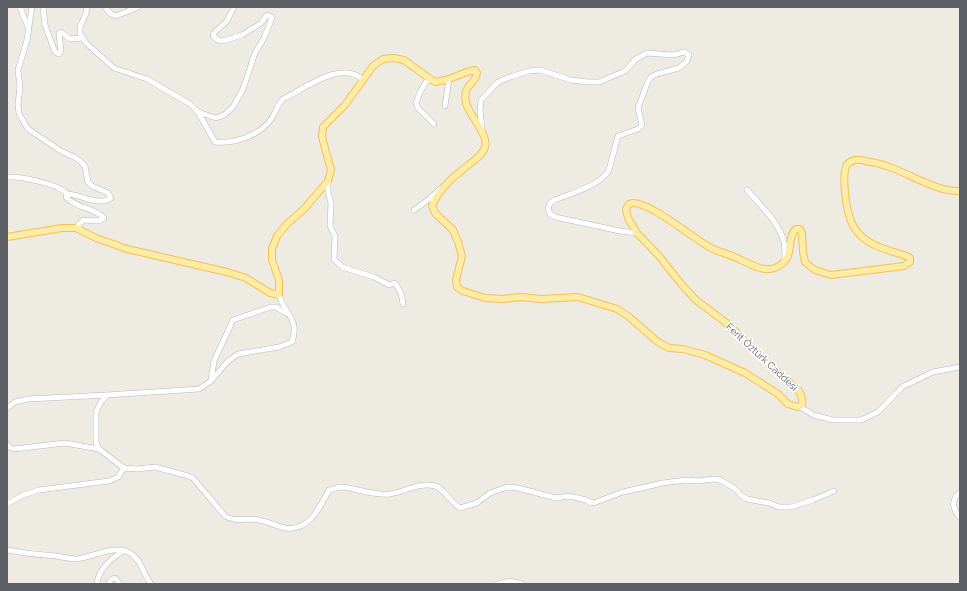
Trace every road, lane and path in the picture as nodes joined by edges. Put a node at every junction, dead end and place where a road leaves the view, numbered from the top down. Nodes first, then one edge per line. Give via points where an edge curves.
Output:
1 (20, 7) edge
2 (32, 7) edge
3 (42, 7) edge
4 (86, 7) edge
5 (105, 7) edge
6 (138, 7) edge
7 (234, 7) edge
8 (28, 28) junction
9 (83, 38) junction
10 (430, 79) junction
11 (449, 79) junction
12 (363, 80) junction
13 (444, 106) dead end
14 (198, 112) junction
15 (434, 124) dead end
16 (483, 133) junction
17 (7, 177) edge
18 (328, 181) junction
19 (446, 185) junction
20 (747, 190) dead end
21 (960, 191) edge
22 (67, 194) junction
23 (414, 210) dead end
24 (76, 228) junction
25 (637, 233) junction
26 (7, 237) edge
27 (785, 262) junction
28 (279, 295) junction
29 (403, 304) dead end
30 (290, 316) junction
31 (960, 367) edge
32 (211, 381) junction
33 (107, 395) junction
34 (799, 406) junction
35 (7, 408) edge
36 (7, 444) edge
37 (99, 449) junction
38 (124, 468) junction
39 (834, 491) dead end
40 (960, 492) edge
41 (7, 504) edge
42 (960, 517) edge
43 (7, 550) edge
44 (123, 551) junction
45 (97, 584) edge
46 (108, 584) edge
47 (120, 584) edge
48 (151, 584) edge
49 (498, 584) edge
50 (521, 584) edge

1 - 8 street
2 - 8 street
3 - 9 street via 45,25 55,52 59,54 61,51 61,32 70,39
4 - 9 street via 87,11 80,27
5 - 6 street via 116,16
7 - 14 street via 228,21 214,33 215,38 223,41 242,35 261,23 267,15 272,17 255,53 243,89 231,110 216,118
8 - 22 street via 18,70 18,109 22,119 28,130 81,162 85,166 88,182 108,193 111,198 106,201
9 - 14 street via 114,68 147,79 190,104
10 - 11 main road via 436,82
10 - 12 main road via 404,60 394,58 383,59 373,66
10 - 15 street via 420,92 416,103
11 - 13 street
11 - 16 main road via 471,70 477,72 465,94 466,104
12 - 14 street via 359,76 341,72 308,85 283,98 264,127 250,136 233,141 216,142
12 - 18 main road via 345,105 323,127 322,137 331,170
16 - 19 main road, Ferit Öztürk Caddesi via 486,143 482,152
16 - 25 street via 481,100 498,82 513,76 529,70 540,70 571,80 599,82 625,71 646,53 673,55 684,52 689,55 687,61 679,68 657,74 648,81 638,108 642,125 618,136 606,175 592,185 555,200 550,203 548,209 555,217
17 - 22 street via 49,185
18 - 28 main road via 277,236 272,249 272,260 279,280
18 - 29 street via 331,203 330,226 335,236 334,259 342,267 374,277 389,285 395,283 401,292
19 - 23 street
19 - 34 main road, Ferit Öztürk Caddesi via 432,206 435,213 453,230 458,242 462,259 456,284 459,289 485,298 578,297 616,309 668,348 705,354 763,383 788,404
20 - 27 street via 781,235 785,246
21 - 27 main road via 936,187 901,170 879,163 857,160 850,162 846,165 843,178 849,215 855,228 862,237 882,248 909,257 910,262 904,266 831,275 815,270 805,262 802,233 798,228 793,232
22 - 24 street via 66,197 70,201 104,218 99,221 83,220
24 - 26 main road
24 - 28 main road via 127,249 246,278 270,293
25 - 27 main road, Ferit Öztürk Caddesi via 626,213 632,202 652,210 712,248 756,267 774,269
25 - 34 main road, Ferit Öztürk Caddesi via 697,301 728,324 799,391 803,400
28 - 30 street
30 - 32 street via 295,329 292,342 279,348 238,354 227,362
30 - 32 street via 281,309 271,307 233,320 214,361
31 - 34 street via 933,372 902,387 878,412 861,420 833,420 814,415
32 - 33 street via 199,389 192,390
33 - 35 street via 28,399 15,402
33 - 37 street via 96,412 96,442
36 - 37 street via 14,449 65,442
37 - 38 street
38 - 39 street via 154,467 188,476 193,478 230,519 258,520 285,528 302,525 312,518 329,490 340,487 379,494 414,486 434,486 460,508 477,503 490,493 507,487 556,498 569,496 591,503 623,492 663,483 714,479 734,488 747,499 779,507 796,506
38 - 41 street via 118,477 109,481 39,490
40 - 42 street via 952,504
43 - 44 street via 75,559 114,550
44 - 45 street via 113,557
44 - 48 street via 137,559
46 - 47 street via 115,578
49 - 50 street via 510,581

